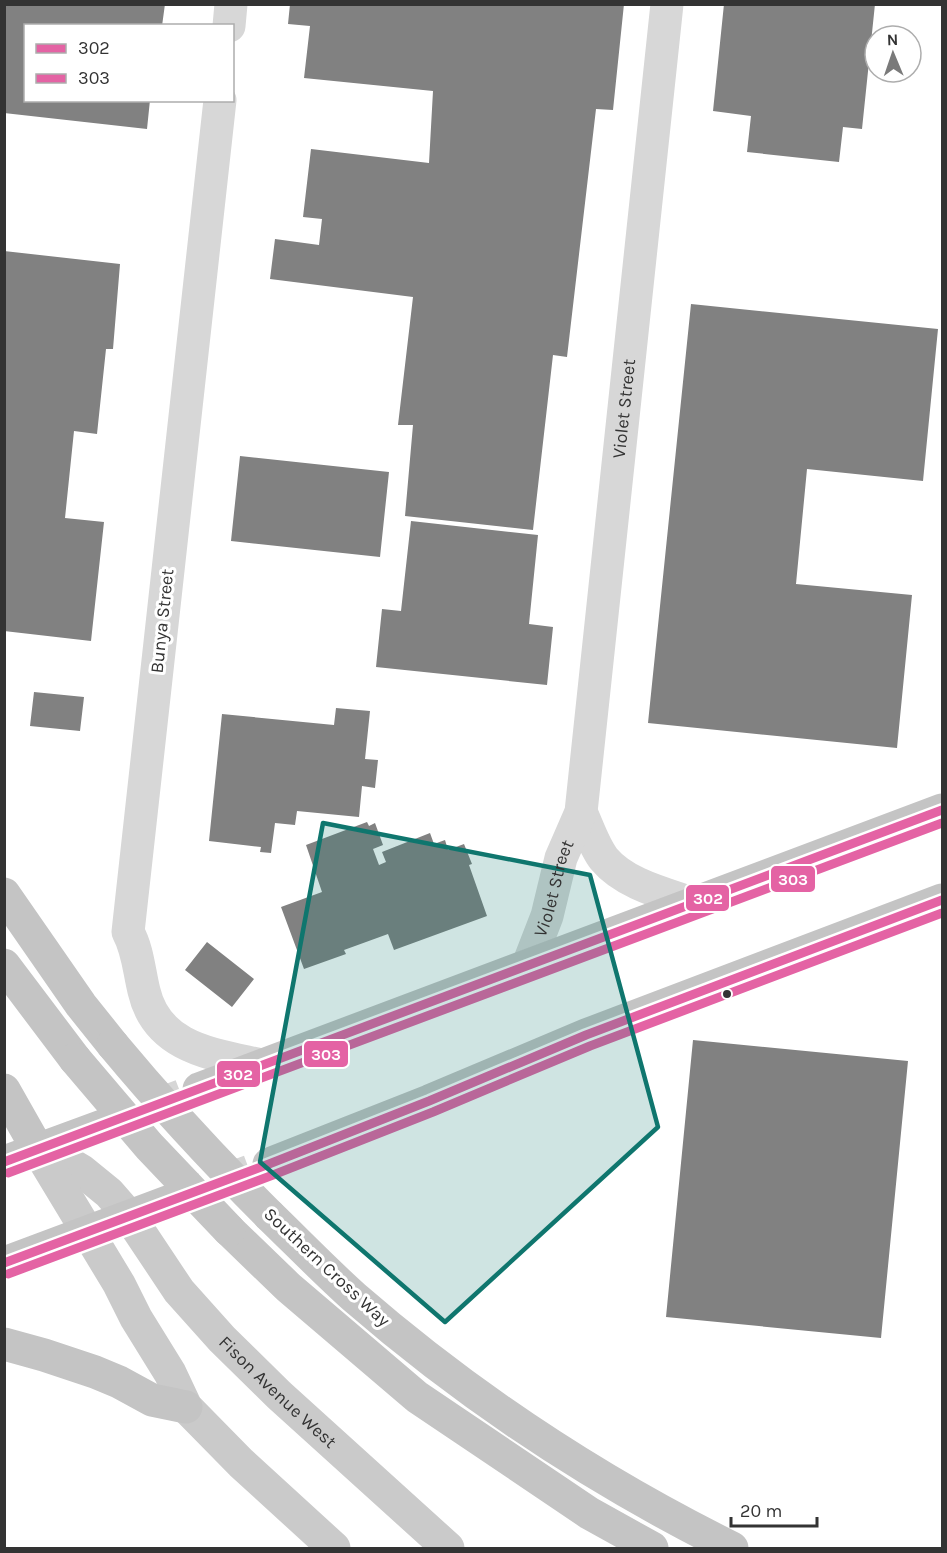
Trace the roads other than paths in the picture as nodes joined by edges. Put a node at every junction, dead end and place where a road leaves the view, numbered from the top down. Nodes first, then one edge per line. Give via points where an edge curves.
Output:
1 (231, 4) edge
2 (667, 4) edge
3 (229, 24) edge
4 (220, 102) edge
5 (942, 810) edge
6 (580, 813) junction
7 (4, 894) edge
8 (942, 900) edge
9 (693, 903) junction
10 (4, 965) edge
11 (528, 965) junction
12 (261, 1065) junction
13 (199, 1089) tunnel mouth
14 (4, 1090) edge
15 (105, 1125) tunnel mouth
16 (41, 1149) junction
17 (4, 1162) edge
18 (269, 1164) tunnel mouth
19 (173, 1200) tunnel mouth
20 (129, 1216) junction
21 (87, 1233) junction
22 (4, 1263) edge
23 (4, 1344) edge
24 (186, 1407) junction
25 (334, 1548) edge
26 (448, 1548) edge
27 (651, 1548) edge
28 (732, 1548) edge

1 - 3 street
2 - 6 street, Violet Street
4 - 12 street, Bunya Street via 128,932 146,1000 165,1031 199,1049
5 - 9 highway
6 - 9 street, Violet Street via 598,850 615,869 651,889
6 - 11 street, Violet Street via 561,858 547,916
7 - 28 highway, Southern Cross Way, bridge via 81,1005 156,1096 215,1161 354,1296 432,1360 522,1425 619,1488
8 - 18 highway via 586,1035
9 - 11 highway
10 - 27 highway, Southern Cross Way, bridge via 75,1059 149,1146 312,1309 417,1397 589,1513
11 - 12 highway
12 - 13 highway
14 - 16 highway
15 - 16 highway
16 - 17 highway
16 - 20 main road, Fison Avenue West via 92,1179
16 - 21 main road
19 - 20 highway
20 - 21 highway
20 - 26 main road, Fison Avenue West via 172,1282 222,1339
21 - 22 highway
21 - 24 main road
23 - 24 highway via 95,1372 152,1400
24 - 25 main road

